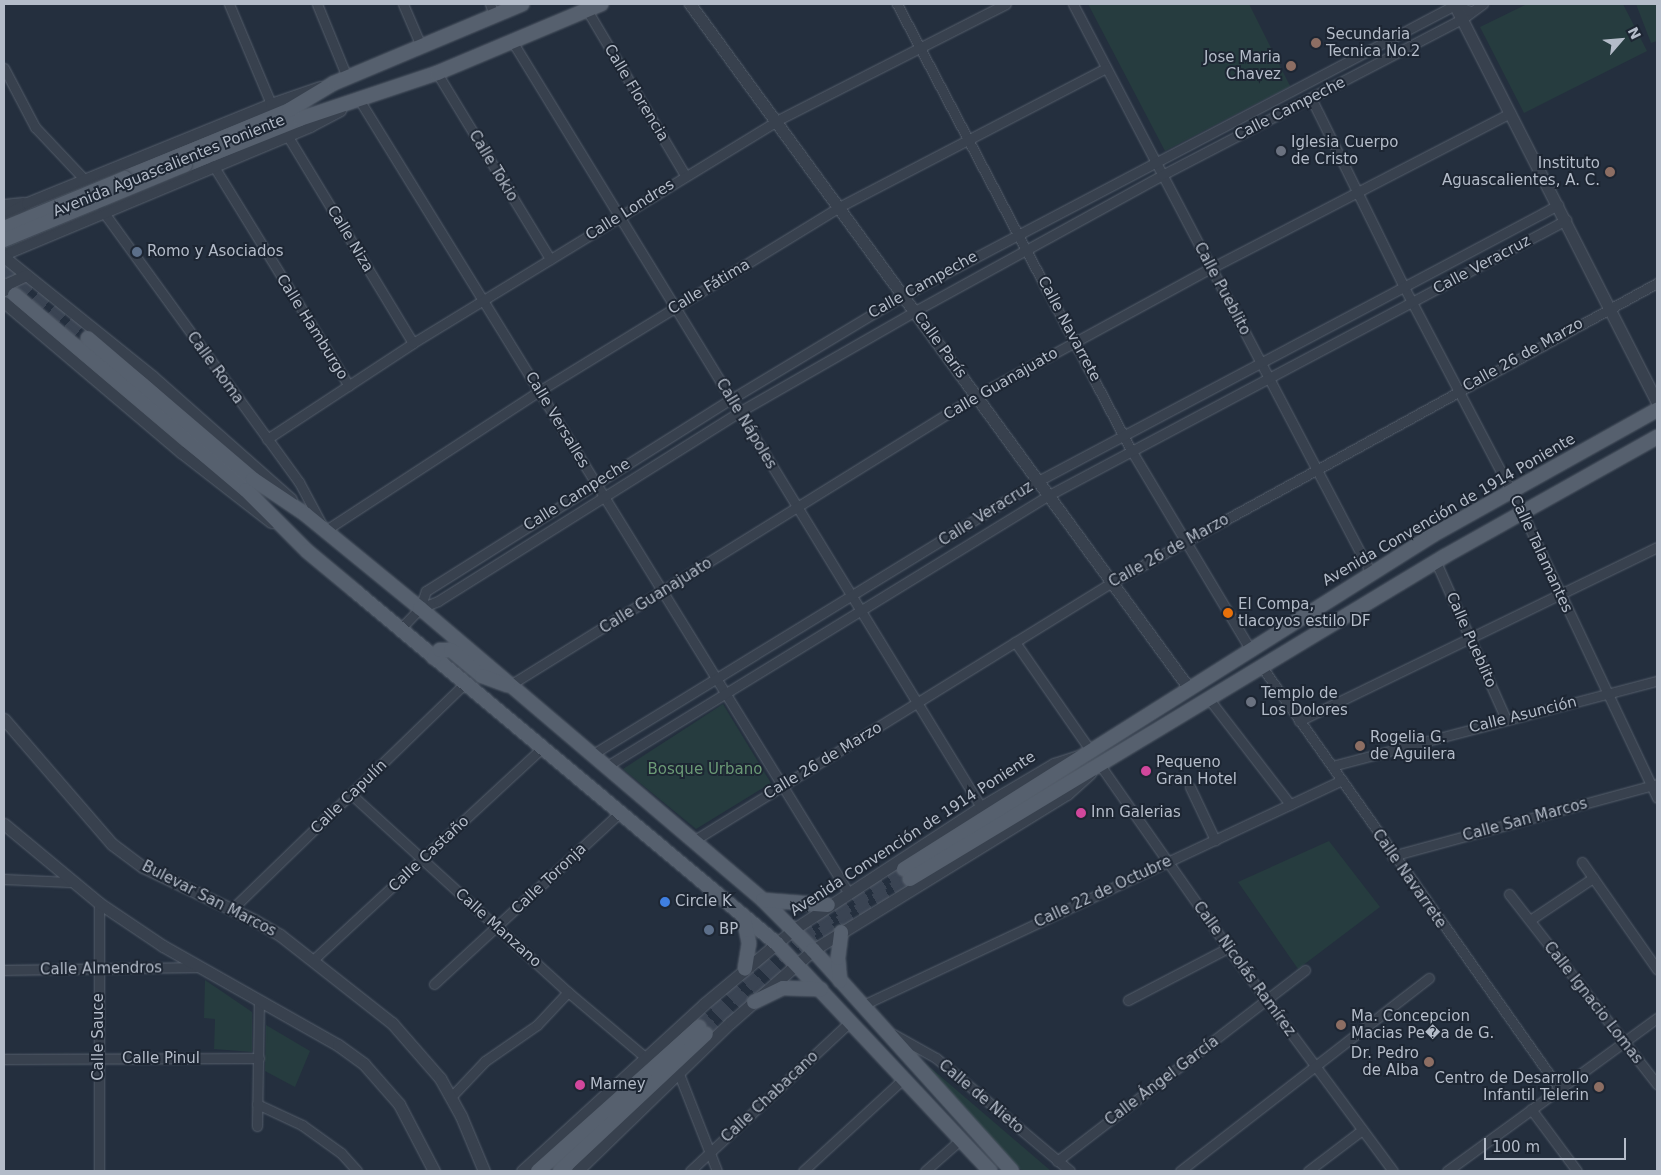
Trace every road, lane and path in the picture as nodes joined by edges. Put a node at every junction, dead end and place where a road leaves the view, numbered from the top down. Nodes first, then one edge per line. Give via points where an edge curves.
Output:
1 (228, 4) edge
2 (317, 4) edge
3 (403, 4) edge
4 (522, 4) edge
5 (601, 4) edge
6 (690, 4) edge
7 (897, 4) edge
8 (1006, 4) edge
9 (1073, 4) edge
10 (1483, 4) edge
11 (1455, 5) edge
12 (492, 10) edge
13 (587, 10) junction
14 (1466, 15) junction
15 (512, 41) junction
16 (421, 46) junction
17 (921, 50) junction
18 (4, 68) edge
19 (1106, 68) junction
20 (437, 73) junction
21 (347, 77) junction
22 (334, 83) junction
23 (1311, 98) junction
24 (271, 104) junction
25 (353, 104) junction
26 (1510, 113) junction
27 (776, 122) junction
28 (287, 135) junction
29 (969, 139) junction
30 (1155, 161) junction
31 (213, 166) junction
32 (1162, 175) junction
33 (685, 176) junction
34 (85, 180) junction
35 (57, 192) junction
36 (1357, 195) junction
37 (27, 203) junction
38 (1558, 204) junction
39 (4, 205) edge
40 (840, 207) junction
41 (102, 210) junction
42 (4, 216) edge
43 (620, 217) junction
44 (1566, 220) junction
45 (70, 224) junction
46 (4, 228) edge
47 (1018, 232) junction
48 (4, 240) edge
49 (1026, 248) junction
50 (4, 255) edge
51 (550, 259) junction
52 (1211, 268) junction
53 (26, 275) junction
54 (1657, 283) edge
55 (1404, 287) junction
56 (1390, 294) junction
57 (904, 295) junction
58 (8, 296) edge
59 (483, 300) junction
60 (1412, 301) junction
61 (1611, 307) junction
62 (675, 308) junction
63 (1397, 309) junction
64 (915, 310) junction
65 (88, 338) tunnel mouth
66 (1076, 342) junction
67 (413, 343) junction
68 (1261, 363) junction
69 (1269, 378) junction
70 (349, 386) junction
71 (539, 390) junction
72 (1458, 390) junction
73 (976, 396) junction
74 (731, 399) junction
75 (1657, 403) edge
76 (1657, 410) edge
77 (739, 412) junction
78 (1123, 435) junction
79 (1657, 437) edge
80 (266, 438) junction
81 (1131, 450) junction
82 (1317, 470) junction
83 (1038, 481) junction
84 (596, 484) junction
85 (1510, 489) junction
86 (1049, 495) junction
87 (604, 497) junction
88 (797, 510) junction
89 (1522, 512) junction
90 (305, 514) junction
91 (325, 529) junction
92 (1185, 541) junction
93 (1657, 547) edge
94 (1436, 562) junction
95 (1371, 573) junction
96 (1114, 581) junction
97 (662, 592) junction
98 (1559, 594) junction
99 (851, 598) junction
100 (420, 608) junction
101 (860, 611) junction
102 (400, 629) junction
103 (1470, 637) junction
104 (1015, 642) junction
105 (1250, 649) junction
106 (434, 658) junction
107 (1262, 667) junction
108 (715, 679) junction
109 (1657, 681) edge
110 (465, 683) junction
111 (510, 685) junction
112 (1188, 687) junction
113 (724, 693) junction
114 (1608, 694) junction
115 (1209, 699) junction
116 (918, 703) junction
117 (1506, 718) junction
118 (4, 719) edge
119 (1299, 721) junction
120 (542, 748) junction
121 (1086, 752) junction
122 (593, 754) junction
123 (607, 766) junction
124 (1098, 766) junction
125 (1332, 766) junction
126 (1342, 780) junction
127 (1654, 785) edge
128 (781, 786) junction
129 (1190, 787) dead end
130 (352, 795) junction
131 (1657, 798) edge
132 (1290, 804) junction
133 (981, 807) junction
134 (619, 813) junction
135 (4, 824) edge
136 (1215, 840) junction
137 (693, 841) junction
138 (1392, 856) junction
139 (422, 860) junction
140 (1167, 862) junction
141 (1582, 862) dead end
142 (1592, 878) junction
143 (4, 879) edge
144 (69, 882) junction
145 (848, 892) junction
146 (1509, 894) dead end
147 (763, 900) junction
148 (99, 904) junction
149 (828, 905) junction
150 (231, 910) junction
151 (743, 915) junction
152 (1530, 920) junction
153 (497, 927) junction
154 (794, 929) junction
155 (841, 932) junction
156 (776, 943) junction
157 (1228, 948) junction
158 (813, 950) junction
159 (314, 959) junction
160 (795, 964) junction
161 (199, 966) junction
162 (745, 969) junction
163 (1657, 969) edge
164 (4, 970) edge
165 (99, 970) junction
166 (1305, 970) dead end
167 (1429, 978) dead end
168 (840, 981) junction
169 (434, 984) dead end
170 (821, 989) junction
171 (568, 992) junction
172 (1128, 1000) dead end
173 (1267, 1001) junction
174 (259, 1002) junction
175 (754, 1002) junction
176 (863, 1006) junction
177 (1657, 1018) edge
178 (850, 1022) junction
179 (702, 1030) tunnel mouth
180 (886, 1031) junction
181 (1623, 1044) junction
182 (259, 1058) junction
183 (646, 1058) junction
184 (4, 1059) edge
185 (98, 1059) junction
186 (1314, 1066) junction
187 (679, 1074) junction
188 (903, 1078) junction
189 (1657, 1084) edge
190 (1559, 1088) junction
191 (451, 1097) junction
192 (258, 1104) junction
193 (1531, 1109) junction
194 (257, 1126) dead end
195 (1362, 1130) junction
196 (960, 1140) junction
197 (577, 1145) junction
198 (710, 1152) junction
199 (1057, 1161) junction
200 (99, 1171) edge
201 (357, 1171) edge
202 (434, 1171) edge
203 (484, 1171) edge
204 (522, 1171) edge
205 (538, 1171) edge
206 (560, 1171) edge
207 (577, 1171) edge
208 (690, 1171) edge
209 (717, 1171) edge
210 (803, 1171) edge
211 (925, 1171) edge
212 (990, 1171) edge
213 (1012, 1171) edge
214 (1070, 1171) edge
215 (1180, 1171) edge
216 (1308, 1171) edge
217 (1393, 1171) edge
218 (1447, 1171) edge
219 (1577, 1171) edge

1 - 24 street
2 - 21 street
3 - 16 street
4 - 12 main road, Avenida Aguascalientes Poniente
5 - 13 main road, Avenida Aguascalientes Poniente
6 - 27 street, Calle París
7 - 17 street, Calle Navarrete
8 - 17 street, Calle Londres
9 - 19 street, Calle Pueblito
10 - 14 street, Calle Campeche
11 - 14 street
11 - 30 street, Calle Campeche
12 - 16 main road, Avenida Aguascalientes Poniente
13 - 15 main road, Avenida Aguascalientes Poniente
13 - 33 street, Calle Florencia
14 - 23 street, Calle Campeche
14 - 26 street
15 - 20 main road, Avenida Aguascalientes Poniente
15 - 43 street, Calle Nápoles
16 - 21 main road, Avenida Aguascalientes Poniente
17 - 27 street, Calle Londres
17 - 29 street, Calle Navarrete
18 - 34 street via 35,127
19 - 29 street, Calle Fátima
19 - 30 street, Calle Pueblito
20 - 25 main road, Avenida Aguascalientes Poniente
20 - 51 street, Calle Tokio
21 - 22 main road, Avenida Aguascalientes Poniente
22 - 24 street, Avenida Aguascalientes Poniente
22 - 46 main road, Avenida Aguascalientes Poniente, bridge via 289,110
23 - 32 street, Calle Campeche
23 - 36 street, Calle Talamantes
24 - 34 street, Avenida Aguascalientes Poniente
25 - 28 street, Avenida Aguascalientes Poniente
25 - 48 main road, Avenida Aguascalientes Poniente, bridge via 300,119
25 - 59 street, Calle Versalles
26 - 36 street, Calle Guanajuato
26 - 38 street
27 - 33 street, Calle Londres
27 - 40 street, Calle París
28 - 31 street, Avenida Aguascalientes Poniente
28 - 67 street, Calle Niza
29 - 40 street, Calle Fátima
29 - 47 street, Calle Navarrete
30 - 32 street, Calle Pueblito
30 - 47 street, Calle Campeche
31 - 41 street, Avenida Aguascalientes Poniente
31 - 70 street, Calle Hamburgo
32 - 49 street, Calle Campeche
32 - 52 street, Calle Pueblito
33 - 43 street, Calle Londres
34 - 35 street, Avenida Aguascalientes Poniente
35 - 37 street, Avenida Aguascalientes Poniente
35 - 45 street via 58,212
36 - 52 street, Calle Guanajuato
36 - 55 street, Calle Talamantes
37 - 39 street
37 - 42 street, Avenida Aguascalientes Poniente
38 - 44 street
38 - 55 street, Calle Veracruz
40 - 57 street, Calle París
40 - 62 street, Calle Fátima
41 - 45 street, Avenida Aguascalientes Poniente
41 - 80 street, Calle Roma
43 - 51 street, Calle Londres
43 - 62 street, Calle Nápoles
44 - 60 street, Calle Veracruz
44 - 61 street
45 - 50 street, Avenida Aguascalientes Poniente
47 - 49 street, Calle Navarrete
47 - 57 street, Calle Campeche
49 - 64 street, Calle Campeche
49 - 66 street, Calle Navarrete
50 - 53 street
51 - 59 street, Calle Londres
52 - 66 street, Calle Guanajuato
52 - 68 street, Calle Pueblito
53 - 58 street via 7,284
53 - 90 street via 153,377 272,480
54 - 61 street, Calle 26 de Marzo
55 - 56 street, Calle Veracruz
55 - 60 street, Calle Talamantes
56 - 63 street
56 - 68 street, Calle Veracruz
57 - 64 street, Calle París
57 - 74 street, Calle Campeche
58 - 102 main road via 246,490 307,551
59 - 67 street, Calle Londres
59 - 71 street, Calle Versalles
60 - 63 street, Calle Veracruz
60 - 72 street, Calle Talamantes
61 - 72 street, Calle 26 de Marzo
61 - 75 street
62 - 71 street, Calle Fátima
62 - 74 street, Calle Nápoles
63 - 69 street, Calle Veracruz
64 - 73 street, Calle París
64 - 77 street, Calle Campeche
65 - 90 main road via 253,479
66 - 73 street, Calle Guanajuato
66 - 78 street, Calle Navarrete
67 - 70 street, Calle Londres
68 - 69 street, Calle Pueblito
68 - 78 street, Calle Veracruz
69 - 81 street, Calle Veracruz
69 - 82 street, Calle Pueblito
70 - 80 street, Calle Londres
71 - 84 street, Calle Versalles
71 - 91 street, Calle Fátima
72 - 82 street, Calle 26 de Marzo
72 - 85 street, Calle Talamantes
73 - 83 street, Calle París
73 - 88 street, Calle Guanajuato
74 - 77 street, Calle Nápoles
74 - 84 street, Calle Campeche
76 - 85 main road, Avenida Convención de 1914 Poniente
77 - 87 street, Calle Campeche
77 - 88 street, Calle Nápoles
78 - 81 street, Calle Navarrete
78 - 83 street, Calle Veracruz
79 - 89 main road, Avenida Convención de 1914 Poniente
80 - 91 street, Calle Roma via 299,482
81 - 86 street, Calle Veracruz
81 - 92 street, Calle Navarrete
82 - 92 street, Calle 26 de Marzo
82 - 95 street, Calle Pueblito
83 - 86 street, Calle París
83 - 99 street, Calle Veracruz
84 - 87 street, Calle Versalles
84 - 100 street, Calle Campeche via 426,591
85 - 89 street, Calle Talamantes
85 - 95 main road, Avenida Convención de 1914 Poniente
86 - 96 street, Calle París
86 - 101 street, Calle Veracruz
87 - 97 street, Calle Versalles
87 - 100 street, Calle Campeche via 438,601
88 - 97 street, Calle Guanajuato
88 - 99 street, Calle Nápoles
89 - 94 main road, Avenida Convención de 1914 Poniente
89 - 98 street, Calle Talamantes
90 - 91 main road
91 - 100 main road
92 - 96 street, Calle 26 de Marzo
92 - 105 street, Calle Navarrete
93 - 98 street
94 - 103 street, Calle Pueblito
94 - 107 main road, Avenida Convención de 1914 Poniente
95 - 105 main road, Avenida Convención de 1914 Poniente
96 - 104 street, Calle 26 de Marzo
96 - 112 street, Calle París
97 - 108 street, Calle Versalles
97 - 111 street, Calle Guanajuato
98 - 103 street
98 - 114 street, Calle Talamantes
99 - 101 street, Calle Nápoles
99 - 108 street, Calle Veracruz
100 - 102 street, Calle Campeche
100 - 111 main road
101 - 113 street, Calle Veracruz
101 - 116 street, Calle Nápoles
102 - 106 main road
103 - 117 street, Calle Pueblito
103 - 119 street
104 - 116 street, Calle 26 de Marzo
104 - 121 street
105 - 112 main road, Avenida Convención de 1914 Poniente
106 - 110 main road
106 - 111 main road via 440,650 451,650 488,680
107 - 115 main road, Avenida Convención de 1914 Poniente
107 - 119 street, Calle Navarrete
108 - 113 street, Calle Versalles
108 - 122 street, Calle Veracruz
109 - 114 street, Calle Asunción
110 - 120 main road
110 - 130 street, Calle Capulín
111 - 122 main road
112 - 121 main road, Avenida Convención de 1914 Poniente
113 - 123 street, Calle Veracruz
113 - 128 street, Calle Versalles
114 - 117 street, Calle Asunción
114 - 127 street, Calle Talamantes
115 - 124 main road, Avenida Convención de 1914 Poniente
115 - 132 street
116 - 128 street, Calle 26 de Marzo
116 - 133 street, Calle Nápoles
117 - 125 street, Calle Asunción
118 - 150 street, Bulevar San Marcos via 112,844 142,867
119 - 125 street, Calle Navarrete
120 - 134 main road
120 - 139 street, Calle Castaño
121 - 124 main road, Avenida Convención de 1914 Poniente via 907,874
121 - 133 street, Avenida Convención de 1914 Poniente via 1054,764
122 - 123 main road
123 - 137 main road
124 - 140 street, Calle Nicolás Ramírez
124 - 155 street, Avenida Convención de 1914 Poniente via 1067,794
125 - 126 street, Calle Navarrete
126 - 132 street, Calle 22 de Octubre
126 - 138 street, Calle Navarrete
127 - 131 street, Calle Talamantes
127 - 138 street, Calle San Marcos
128 - 137 street, Calle 26 de Marzo
128 - 145 street, Calle Versalles
129 - 136 street
130 - 139 street, Calle Manzano
130 - 150 street, Calle Capulín
132 - 136 street, Calle 22 de Octubre
133 - 145 street, Avenida Convención de 1914 Poniente
134 - 151 main road
134 - 153 street, Calle Toronja
135 - 144 street
136 - 140 street, Calle 22 de Octubre
137 - 147 main road
138 - 190 street, Calle Navarrete
139 - 153 street, Calle Manzano
139 - 159 street, Calle Castaño
140 - 157 street, Calle Nicolás Ramírez
140 - 176 street, Calle 22 de Octubre
141 - 142 street
142 - 152 street
142 - 163 street
143 - 144 street
144 - 148 street
145 - 149 street, Avenida Convención de 1914 Poniente
146 - 152 street, Calle Ignacio Lomas
147 - 149 main road
147 - 154 main road
148 - 161 street
148 - 165 street, Calle Sauce
149 - 154 street, Avenida Convención de 1914 Poniente
150 - 159 street, Bulevar San Marcos via 254,920
151 - 156 main road
151 - 162 main road via 749,943
152 - 181 street, Calle Ignacio Lomas
153 - 169 street, Calle Toronja
153 - 171 street, Calle Manzano
154 - 156 street, Avenida Convención de 1914 Poniente
154 - 158 main road
155 - 158 street, Avenida Convención de 1914 Poniente
155 - 168 main road
156 - 160 main road
156 - 162 street, Avenida Convención de 1914 Poniente
157 - 172 street
157 - 173 street, Calle Nicolás Ramírez
158 - 160 street, Avenida Convención de 1914 Poniente
158 - 168 main road
159 - 191 street, Bulevar San Marcos via 410,1041
160 - 170 main road
160 - 175 street, Avenida Convención de 1914 Poniente
161 - 165 street, Calle Almendros
161 - 174 street
162 - 183 street, Avenida Convención de 1914 Poniente
164 - 165 street, Calle Almendros
165 - 185 street, Calle Sauce
166 - 173 street, Calle Ángel García
167 - 186 street
168 - 176 main road
170 - 175 main road via 783,988
170 - 178 main road
171 - 183 street, Calle Manzano
171 - 191 street via 537,1025 485,1061
173 - 186 street, Calle Nicolás Ramírez
173 - 199 street, Calle Ángel García
174 - 182 street
174 - 202 street via 338,1044 364,1064 399,1104
175 - 187 street, Avenida Convención de 1914 Poniente
176 - 180 main road
177 - 181 street
178 - 188 main road
178 - 198 street, Calle Chabacano
179 - 197 main road
180 - 199 street, Calle de Nieto via 936,1058
180 - 213 main road
181 - 189 street, Calle Ignacio Lomas
181 - 190 street
182 - 185 street, Calle Pinul
182 - 192 street
183 - 204 street, Avenida Convención de 1914 Poniente
184 - 185 street, Calle Pinul
185 - 200 street, Calle Sauce
186 - 195 street, Calle Nicolás Ramírez
186 - 215 street
187 - 198 street
187 - 207 street, Avenida Convención de 1914 Poniente
188 - 196 main road
188 - 210 street
190 - 193 street
191 - 203 street, Bulevar San Marcos
192 - 194 street
192 - 201 street via 302,1125 341,1153
193 - 218 street
193 - 219 street
195 - 216 street
195 - 217 street, Calle Nicolás Ramírez
196 - 211 street
196 - 212 main road
197 - 205 main road
197 - 206 main road
198 - 208 street, Calle Chabacano
198 - 209 street
199 - 214 street, Calle de Nieto

